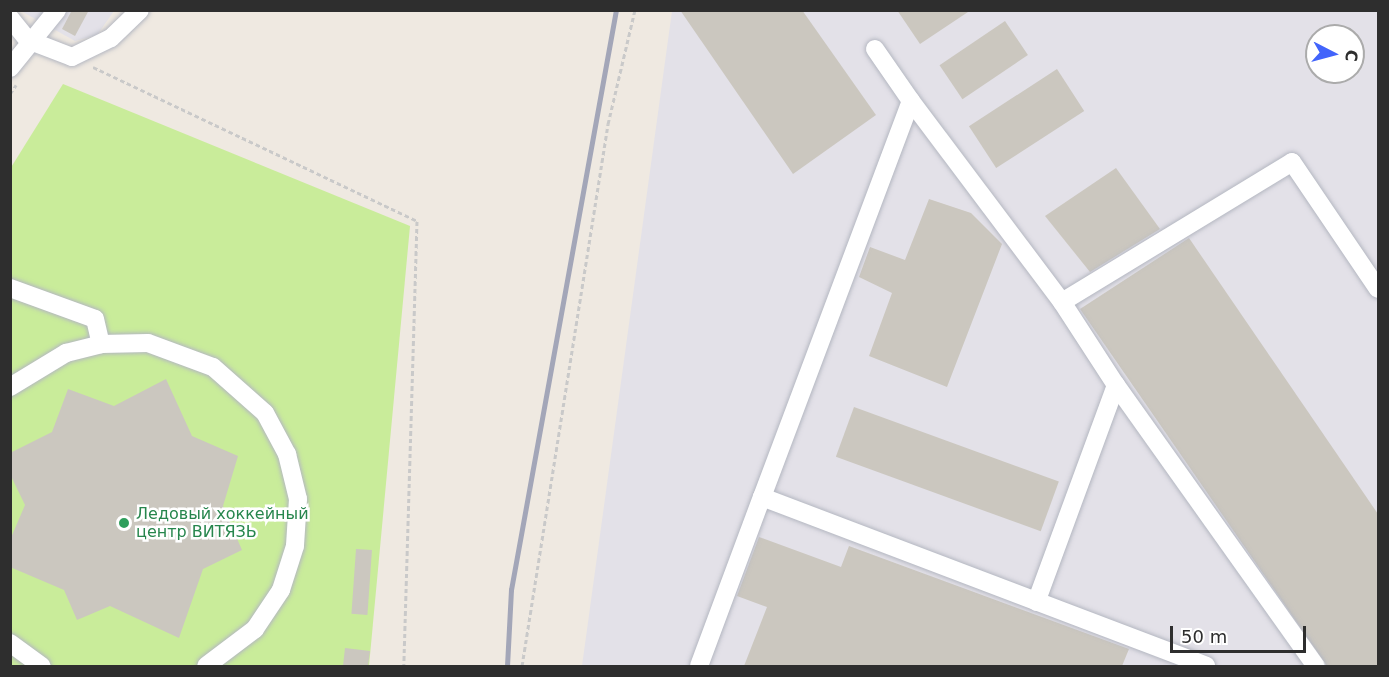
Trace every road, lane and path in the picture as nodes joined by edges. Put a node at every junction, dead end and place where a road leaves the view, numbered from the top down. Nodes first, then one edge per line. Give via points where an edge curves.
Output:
1 (57, 10) edge
2 (140, 10) edge
3 (634, 10) edge
4 (10, 18) edge
5 (28, 40) junction
6 (875, 49) dead end
7 (72, 57) junction
8 (16, 72) edge
9 (10, 94) edge
10 (911, 101) junction
11 (10, 288) edge
12 (1378, 290) edge
13 (1062, 302) junction
14 (101, 344) junction
15 (1116, 385) junction
16 (10, 387) edge
17 (762, 498) junction
18 (1035, 602) junction
19 (10, 643) edge
20 (42, 666) edge
21 (206, 666) edge
22 (404, 666) edge
23 (522, 666) edge
24 (699, 666) edge
25 (1206, 666) edge
26 (1316, 666) edge

1 - 5 street
2 - 7 street via 111,38
3 - 23 path via 608,124
4 - 5 street
5 - 7 street
5 - 8 street
6 - 10 street
7 - 22 path via 417,221
8 - 9 path
10 - 13 street
10 - 17 street
11 - 14 street via 95,319
12 - 13 street via 1292,162
13 - 15 street
14 - 16 street via 66,353
14 - 21 street via 148,343 203,362 232,379 265,413 287,454 297,511 295,546 281,590 255,629
15 - 18 street
15 - 26 street
17 - 18 street
17 - 24 street
18 - 25 street
19 - 20 street

